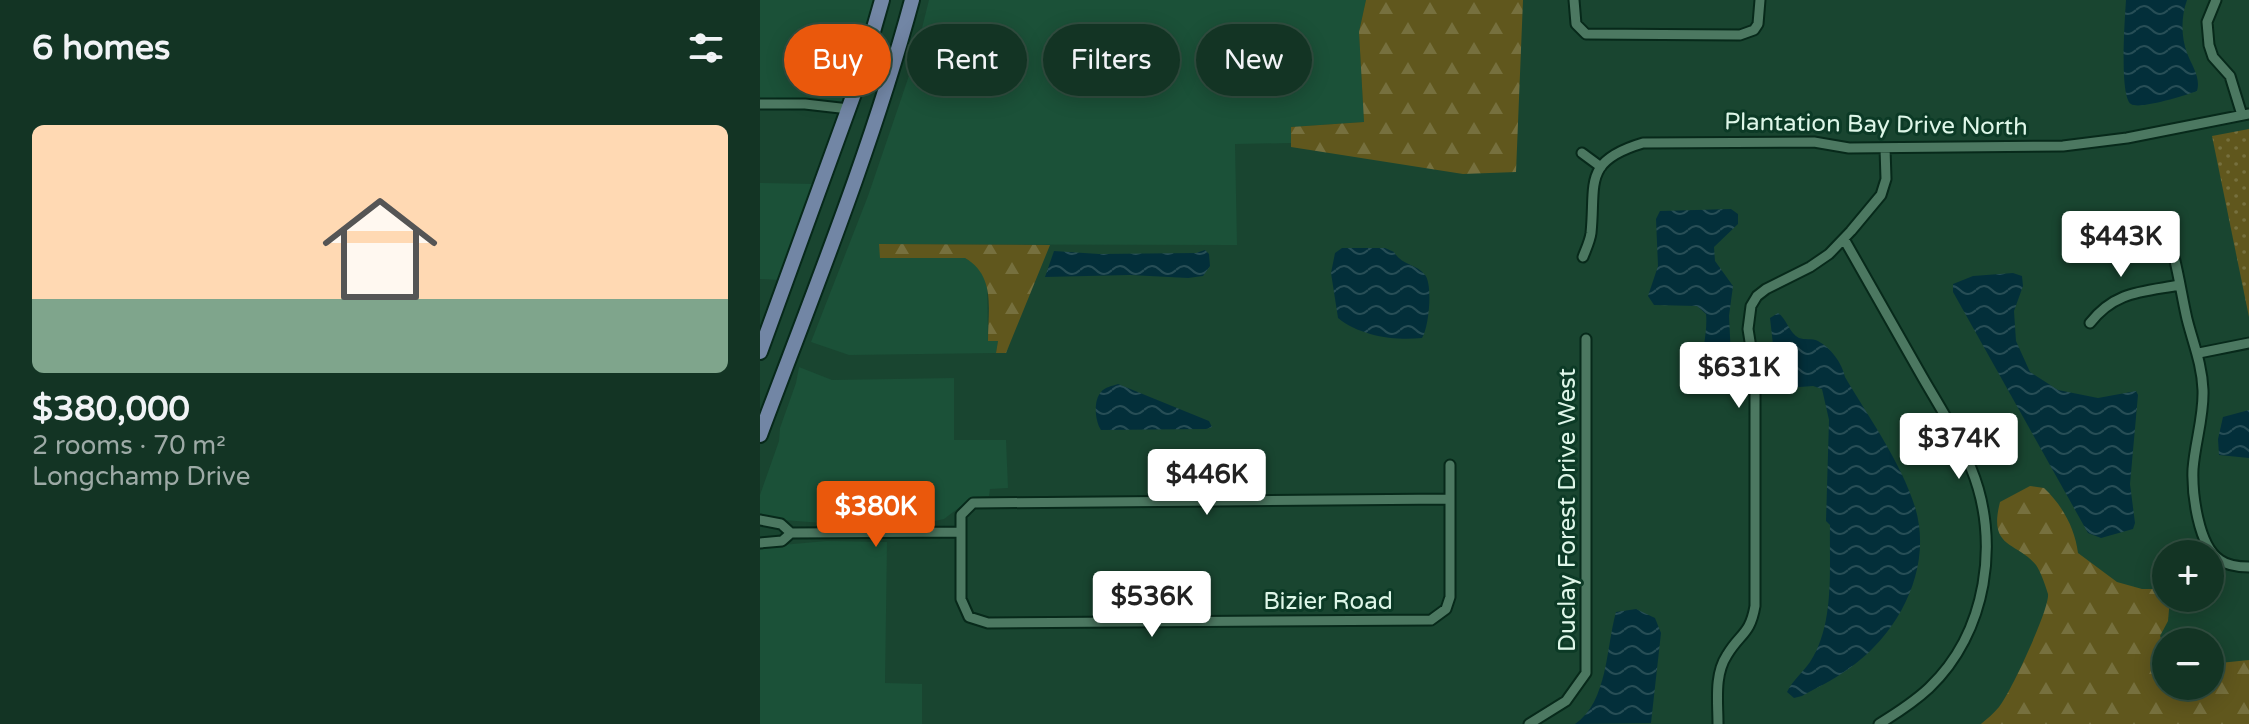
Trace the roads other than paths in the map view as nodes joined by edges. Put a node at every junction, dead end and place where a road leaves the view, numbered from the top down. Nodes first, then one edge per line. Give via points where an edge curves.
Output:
1 (882, 0) edge
2 (912, 0) edge
3 (1574, 0) edge
4 (1760, 0) edge
5 (2216, 0) edge
6 (877, 22) junction
7 (904, 30) junction
8 (760, 104) edge
9 (849, 109) junction
10 (2245, 115) edge
11 (1885, 148) junction
12 (1582, 153) dead end
13 (1601, 167) junction
14 (2165, 230) dead end
15 (1844, 239) junction
16 (1583, 257) dead end
17 (789, 274) junction
18 (816, 283) junction
19 (2180, 285) junction
20 (2090, 323) dead end
21 (1586, 339) dead end
22 (2249, 343) edge
23 (760, 352) edge
24 (2199, 353) junction
25 (760, 435) edge
26 (1450, 465) dead end
27 (1449, 499) junction
28 (760, 520) edge
29 (960, 532) junction
30 (791, 533) junction
31 (760, 543) edge
32 (2249, 567) edge
33 (1529, 724) edge
34 (1718, 724) edge
35 (1879, 724) edge

1 - 6 main road
2 - 7 main road
3 - 4 street via 1576,24 1586,34 1740,35 1758,24
5 - 10 street via 2207,22 2209,45 2230,76
6 - 7 main road
6 - 9 main road
7 - 18 main road
8 - 9 street
9 - 17 main road
10 - 11 street, Plantation Bay Drive North via 2096,144
11 - 13 street, Plantation Bay Drive North via 1814,142 1643,143 1611,156
11 - 15 street via 1881,195
12 - 13 street
13 - 16 street via 1593,182 1591,235
14 - 19 street
15 - 34 street via 1810,267 1766,289 1751,306 1755,606 1749,630 1720,670
15 - 35 street via 1963,450 1986,527 1986,570 1962,642 1931,686
17 - 18 main road
17 - 23 main road
18 - 25 main road
19 - 20 street via 2111,301
19 - 24 street
21 - 33 street, Duclay Forest Drive West via 1586,673 1574,693
22 - 24 street
24 - 32 street via 2203,390 2193,472 2202,534 2220,560
26 - 27 street
27 - 29 street via 980,502 964,510
27 - 29 street, Bizier Road via 1450,597 1446,609 1422,621 988,623 969,617 961,599
28 - 30 street via 781,524
29 - 30 street
30 - 31 street via 782,541

